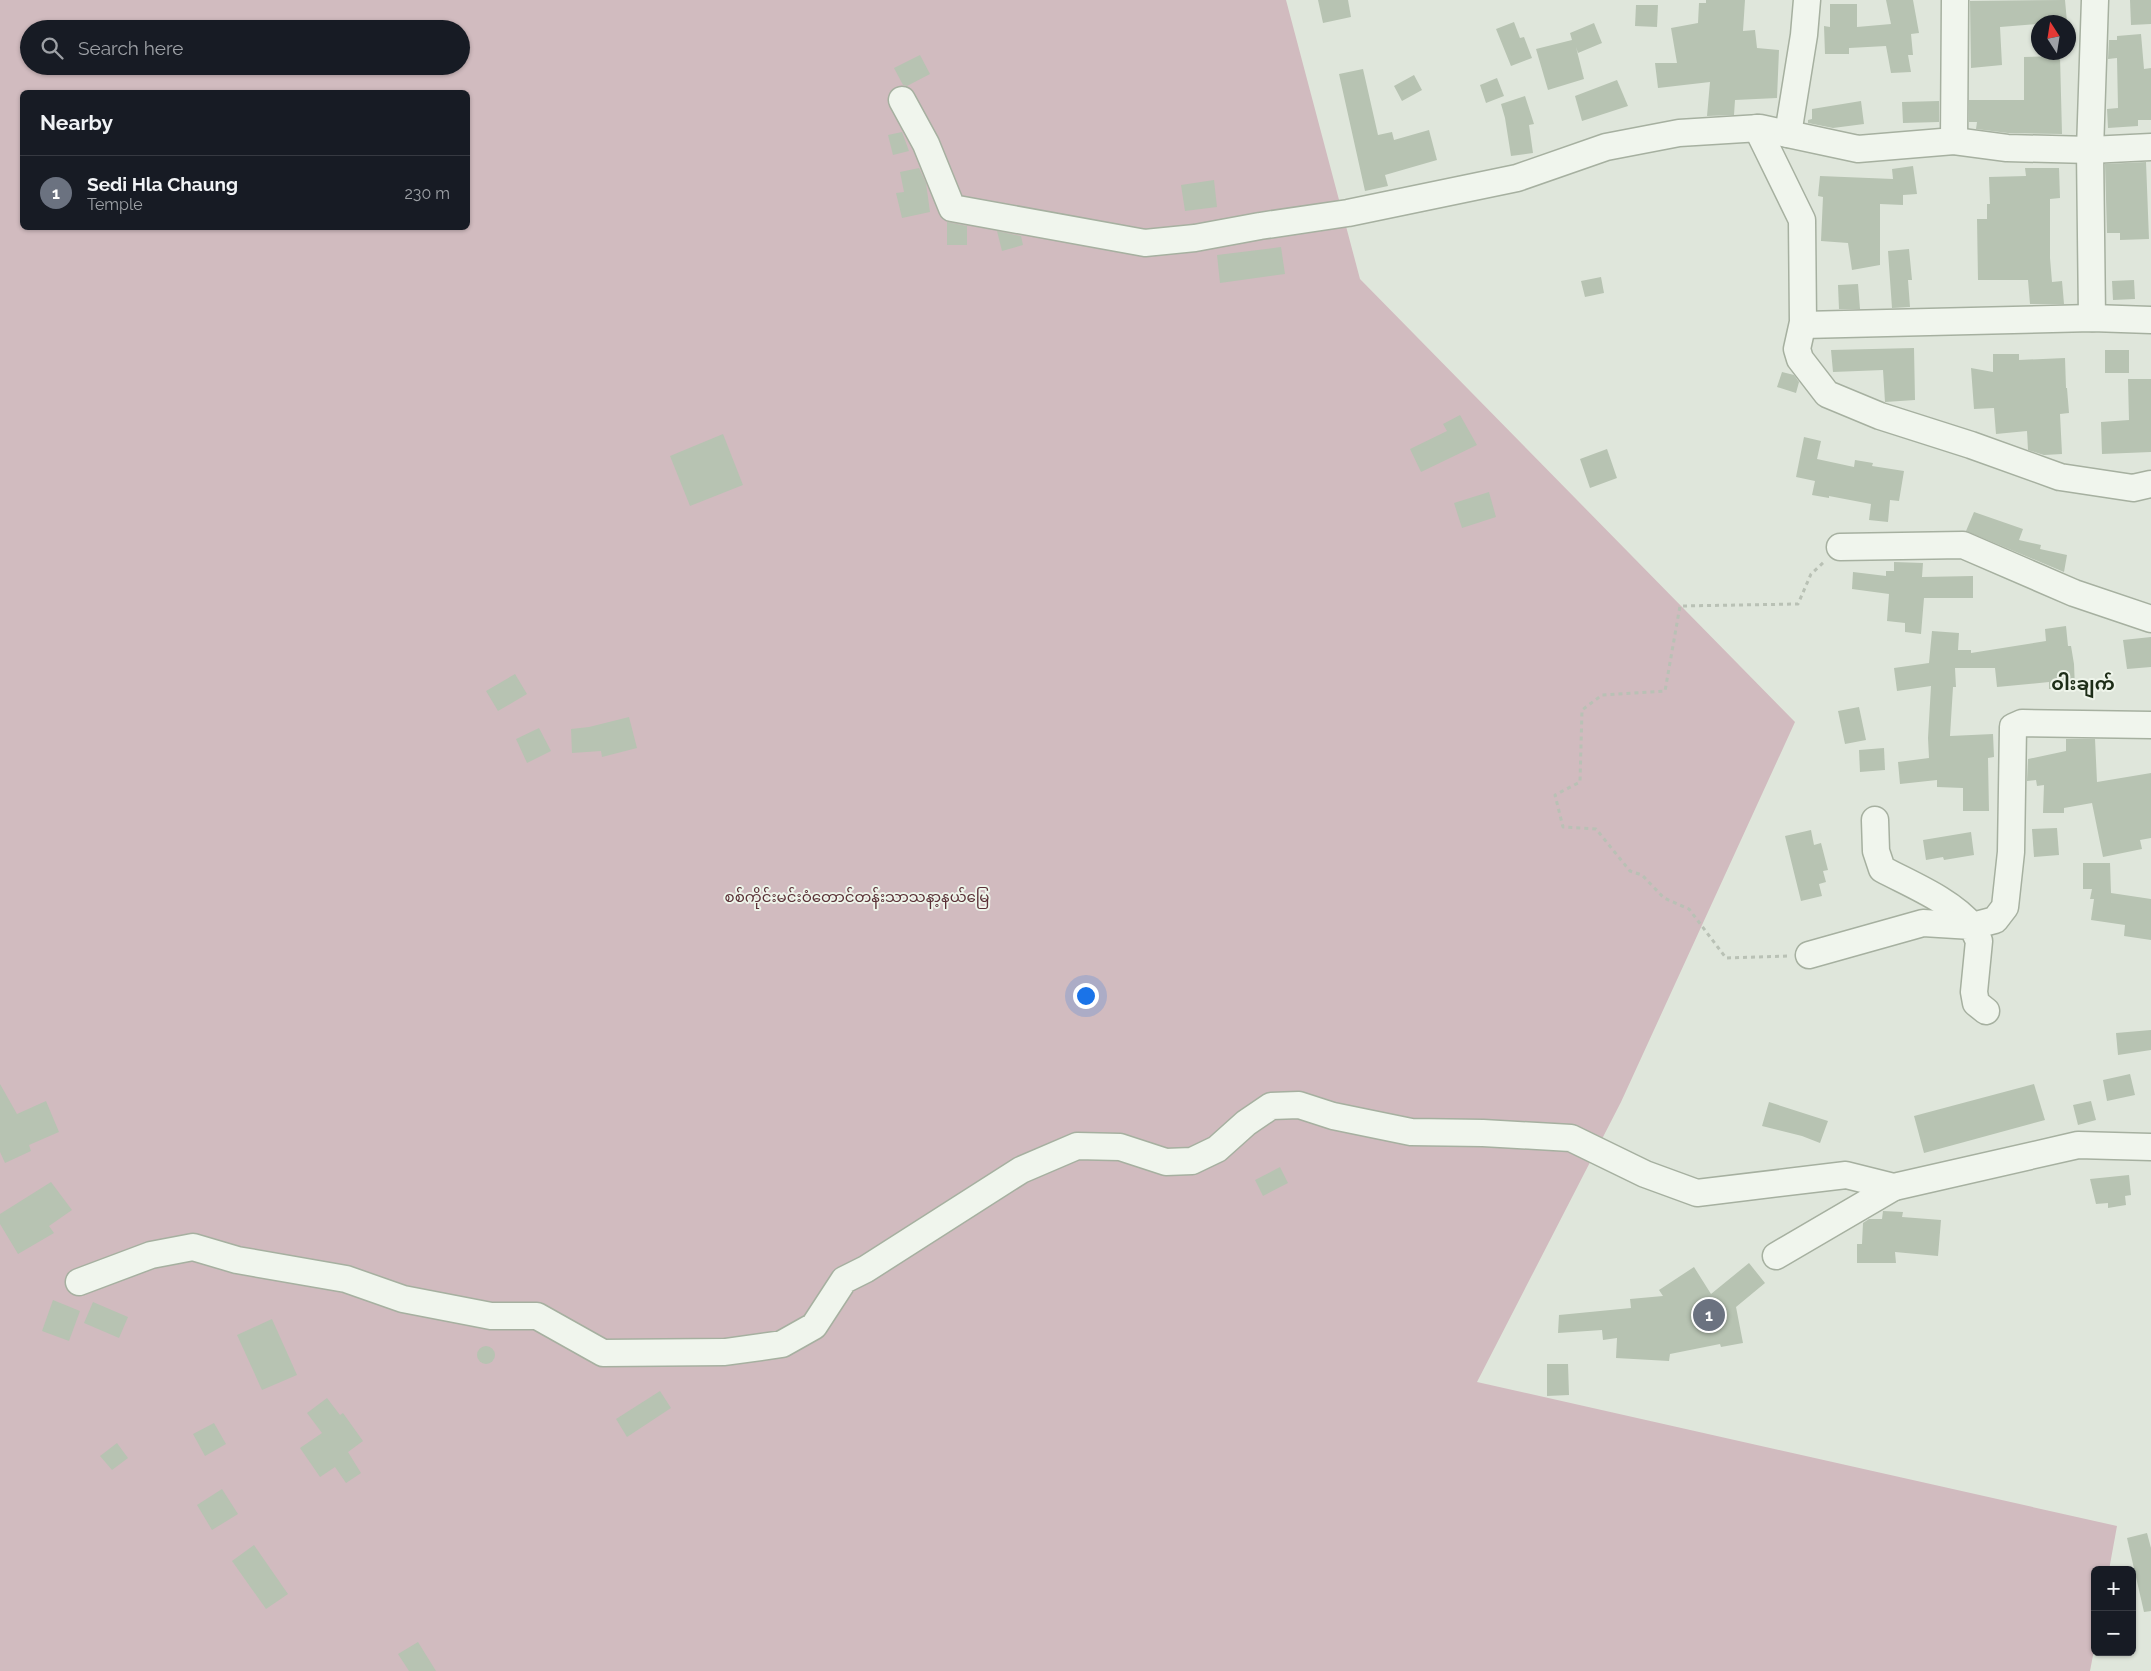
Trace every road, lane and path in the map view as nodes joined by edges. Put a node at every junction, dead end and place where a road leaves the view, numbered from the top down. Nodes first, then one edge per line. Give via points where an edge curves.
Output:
1 (1807, 0) edge
2 (1955, 0) edge
3 (2095, 0) edge
4 (902, 100) dead end
5 (1757, 128) junction
6 (1788, 134) junction
7 (1954, 141) junction
8 (2151, 147) edge
9 (2090, 150) junction
10 (2092, 318) junction
11 (2151, 320) edge
12 (1803, 325) junction
13 (2151, 484) edge
14 (1840, 547) joint
15 (2151, 619) edge
16 (2151, 725) edge
17 (1875, 820) dead end
18 (1972, 926) junction
19 (1809, 955) joint
20 (1986, 1011) dead end
21 (2151, 1147) edge
22 (1894, 1188) junction
23 (1776, 1256) dead end
24 (79, 1282) dead end

1 - 6 street
2 - 7 street
3 - 9 street
4 - 5 street via 926,144 952,208 1145,243 1348,213 1516,178 1606,147 1678,133
5 - 6 street
5 - 12 street via 1802,220
6 - 7 street via 1858,149
7 - 9 street via 2007,148
8 - 9 street
9 - 10 street
10 - 11 street
10 - 12 street
12 - 13 street via 1797,349 1800,359 1827,394 1880,416 2060,477 2133,488
14 - 15 street via 1963,545 2074,593
14 - 19 path via 1811,574 1798,604 1680,606 1665,691 1602,695 1582,710 1580,782 1555,795 1563,827 1596,828 1630,871 1642,876 1664,898 1689,909 1726,958
16 - 18 street via 2022,723 2013,727 2011,852 2005,907 1995,920
17 - 18 street via 1876,851 1882,869 1941,901 1964,916
18 - 19 street via 1923,923
18 - 20 street via 1979,941 1974,992 1976,1003
21 - 22 street via 2078,1145
22 - 23 street
22 - 24 street via 1846,1175 1697,1193 1645,1174 1570,1138 1411,1132 1333,1116 1299,1105 1271,1106 1217,1149 1192,1161 1166,1162 1120,1147 1077,1146 1021,1170 844,1280 814,1326 782,1344 725,1352 603,1354 537,1316 491,1316 403,1299 346,1279 237,1260 193,1247 152,1255

